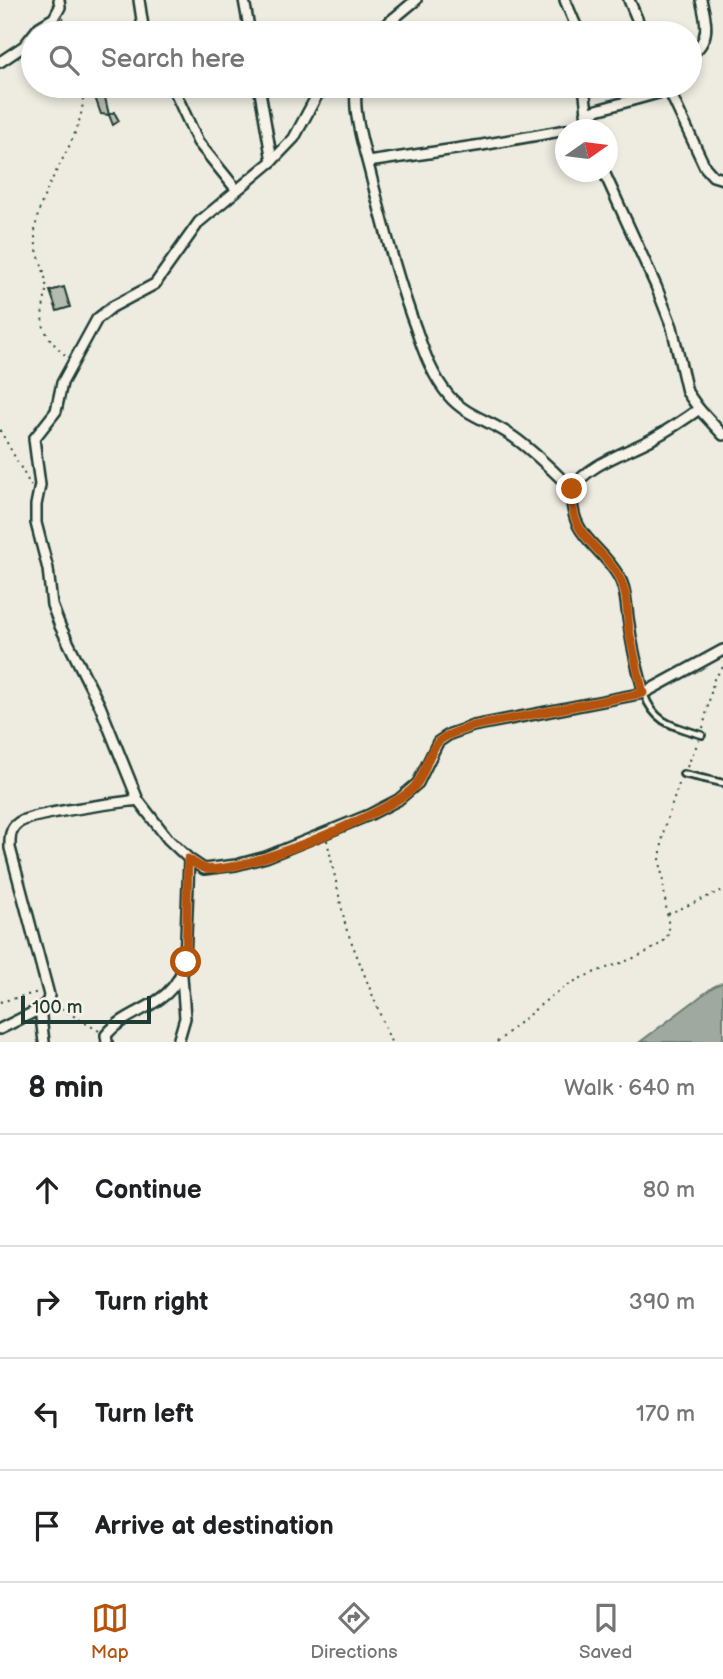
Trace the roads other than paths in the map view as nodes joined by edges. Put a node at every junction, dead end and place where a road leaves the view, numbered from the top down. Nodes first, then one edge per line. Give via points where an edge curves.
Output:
1 (139, 0) edge
2 (244, 0) edge
3 (416, 0) edge
4 (565, 0) edge
5 (629, 0) edge
6 (701, 0) edge
7 (60, 4) edge
8 (49, 21) edge
9 (142, 21) edge
10 (248, 21) edge
11 (391, 21) edge
12 (574, 21) edge
13 (638, 21) edge
14 (702, 44) edge
15 (21, 48) edge
16 (0, 62) edge
17 (178, 98) edge
18 (261, 98) edge
19 (316, 98) edge
20 (357, 98) edge
21 (585, 98) edge
22 (635, 98) edge
23 (673, 98) edge
24 (586, 113) junction
25 (587, 119) edge
26 (555, 132) edge
27 (272, 161) junction
28 (368, 163) junction
29 (723, 179) edge
30 (609, 182) edge
31 (236, 190) junction
32 (699, 409) junction
33 (723, 435) edge
34 (572, 489) junction
35 (723, 650) edge
36 (643, 693) junction
37 (702, 735) road end
38 (683, 774) road end
39 (723, 783) edge
40 (138, 800) junction
41 (188, 859) junction
42 (182, 976) junction
43 (40, 1009) junction
44 (0, 1029) edge
45 (107, 1039) edge
46 (44, 1042) edge
47 (178, 1042) edge

1 - 9 street
2 - 10 street
3 - 11 street
4 - 12 street
5 - 13 street
6 - 14 street via 706,25
7 - 8 street
15 - 16 street
17 - 31 street via 198,142
18 - 27 street
19 - 27 street via 294,138
20 - 28 street
21 - 24 street
22 - 24 street
23 - 29 street via 705,167 713,177
24 - 25 street
26 - 28 street
27 - 31 street
28 - 34 street via 408,308 437,380 466,412 510,434
30 - 32 street via 656,286 672,327 687,392
31 - 40 street via 199,222 155,284 97,319 62,383 56,411 34,439 40,485 36,523 52,605
32 - 33 street
32 - 34 street via 593,469
34 - 36 street via 573,514 581,531 624,589
35 - 36 street
36 - 37 lane via 657,718
36 - 41 street via 450,734 438,742 418,783 369,816 266,858 204,869
38 - 39 lane
40 - 41 street
40 - 43 street via 38,817 18,822 12,829 10,848 48,988 48,1001
41 - 42 street
42 - 45 street via 150,1007 114,1026
42 - 47 street via 185,1018
43 - 44 street
43 - 46 street

